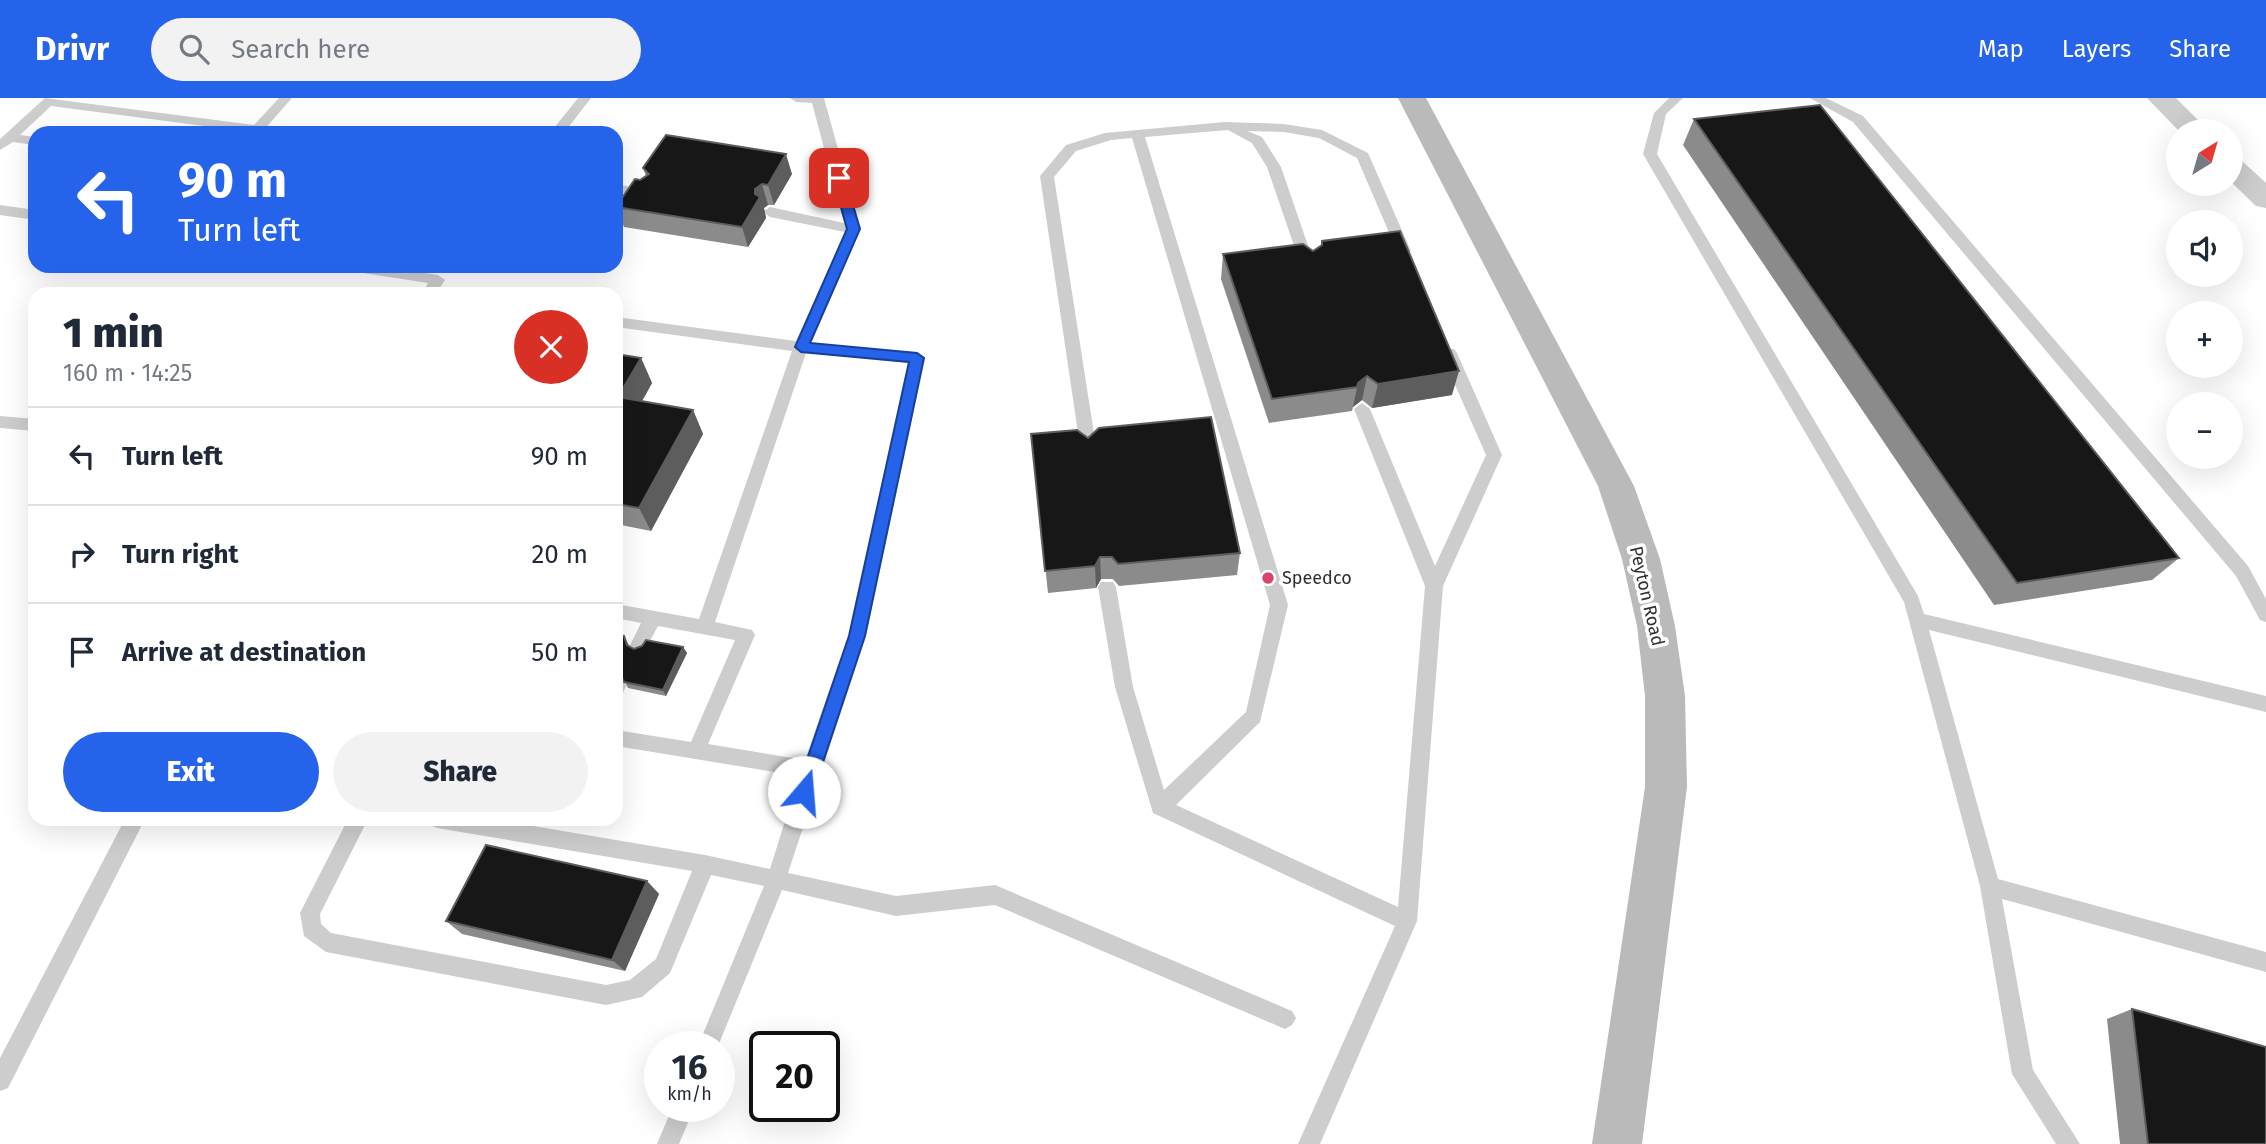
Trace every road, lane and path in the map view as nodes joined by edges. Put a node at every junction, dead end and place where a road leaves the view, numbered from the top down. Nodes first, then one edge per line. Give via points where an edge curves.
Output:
1 (286, 98) edge
2 (586, 98) edge
3 (796, 98) edge
4 (1412, 98) edge
5 (1677, 98) edge
6 (1816, 98) edge
7 (2160, 98) edge
8 (818, 99) edge
9 (51, 100) edge
10 (2182, 119) edge
11 (236, 126) edge
12 (260, 126) edge
13 (563, 126) edge
14 (1224, 126) junction
15 (1137, 134) junction
16 (5, 141) edge
17 (28, 141) edge
18 (2244, 178) edge
19 (623, 189) edge
20 (647, 194) edge
21 (2266, 199) edge
22 (0, 210) edge
23 (770, 212) edge
24 (28, 214) edge
25 (853, 229) junction
26 (1309, 268) edge
27 (1412, 268) edge
28 (394, 273) edge
29 (444, 273) edge
30 (438, 280) junction
31 (434, 287) edge
32 (623, 323) edge
33 (1444, 343) edge
34 (801, 347) junction
35 (1362, 409) edge
36 (0, 422) edge
37 (28, 424) edge
38 (1089, 453) edge
39 (1434, 586) junction
40 (1107, 587) edge
41 (623, 612) edge
42 (2266, 615) edge
43 (653, 618) junction
44 (1918, 620) junction
45 (705, 627) junction
46 (639, 645) edge
47 (2266, 704) edge
48 (623, 739) edge
49 (696, 751) junction
50 (811, 769) junction
51 (1160, 807) junction
52 (131, 826) edge
53 (354, 826) edge
54 (479, 826) edge
55 (705, 864) junction
56 (776, 881) junction
57 (1990, 886) junction
58 (1407, 921) junction
59 (2266, 962) edge
60 (1285, 1018) dead end
61 (714, 1031) edge
62 (0, 1080) edge
63 (677, 1122) edge
64 (668, 1144) edge
65 (1309, 1144) edge
66 (1617, 1144) edge
67 (2069, 1144) edge

1 - 12 lane
2 - 13 lane
3 - 8 lane
4 - 66 street, Peyton Road via 1616,486 1641,559 1656,626 1665,696 1666,787
5 - 44 lane via 1660,113 1650,154 1906,590
6 - 42 lane via 1858,119 2242,571
7 - 10 street
8 - 25 lane
9 - 11 lane
9 - 16 lane
14 - 15 lane
14 - 26 lane via 1256,140 1274,167
14 - 27 lane via 1322,134 1363,156
15 - 38 lane via 1110,136 1071,148 1047,176
15 - 51 lane via 1279,605 1254,716
16 - 17 lane
18 - 21 street
19 - 20 lane
22 - 24 lane
23 - 25 lane
25 - 34 lane
28 - 30 lane
29 - 30 lane
30 - 31 lane
32 - 34 lane
33 - 39 lane via 1494,455
34 - 45 lane
34 - 50 lane via 917,358 857,636
35 - 39 lane
36 - 37 lane
39 - 58 lane
40 - 51 lane via 1124,687
41 - 43 lane
43 - 45 lane
43 - 46 lane
44 - 47 lane
44 - 57 lane
45 - 49 lane via 746,635
48 - 49 lane
49 - 50 lane
50 - 56 lane
51 - 58 lane
52 - 62 lane
53 - 55 lane via 310,913 311,929 326,943 606,995 635,990 663,966
54 - 55 lane
55 - 56 lane
56 - 60 lane via 896,906 995,895
56 - 61 lane
57 - 59 lane
57 - 67 lane via 2022,1074
58 - 65 lane
63 - 64 lane

